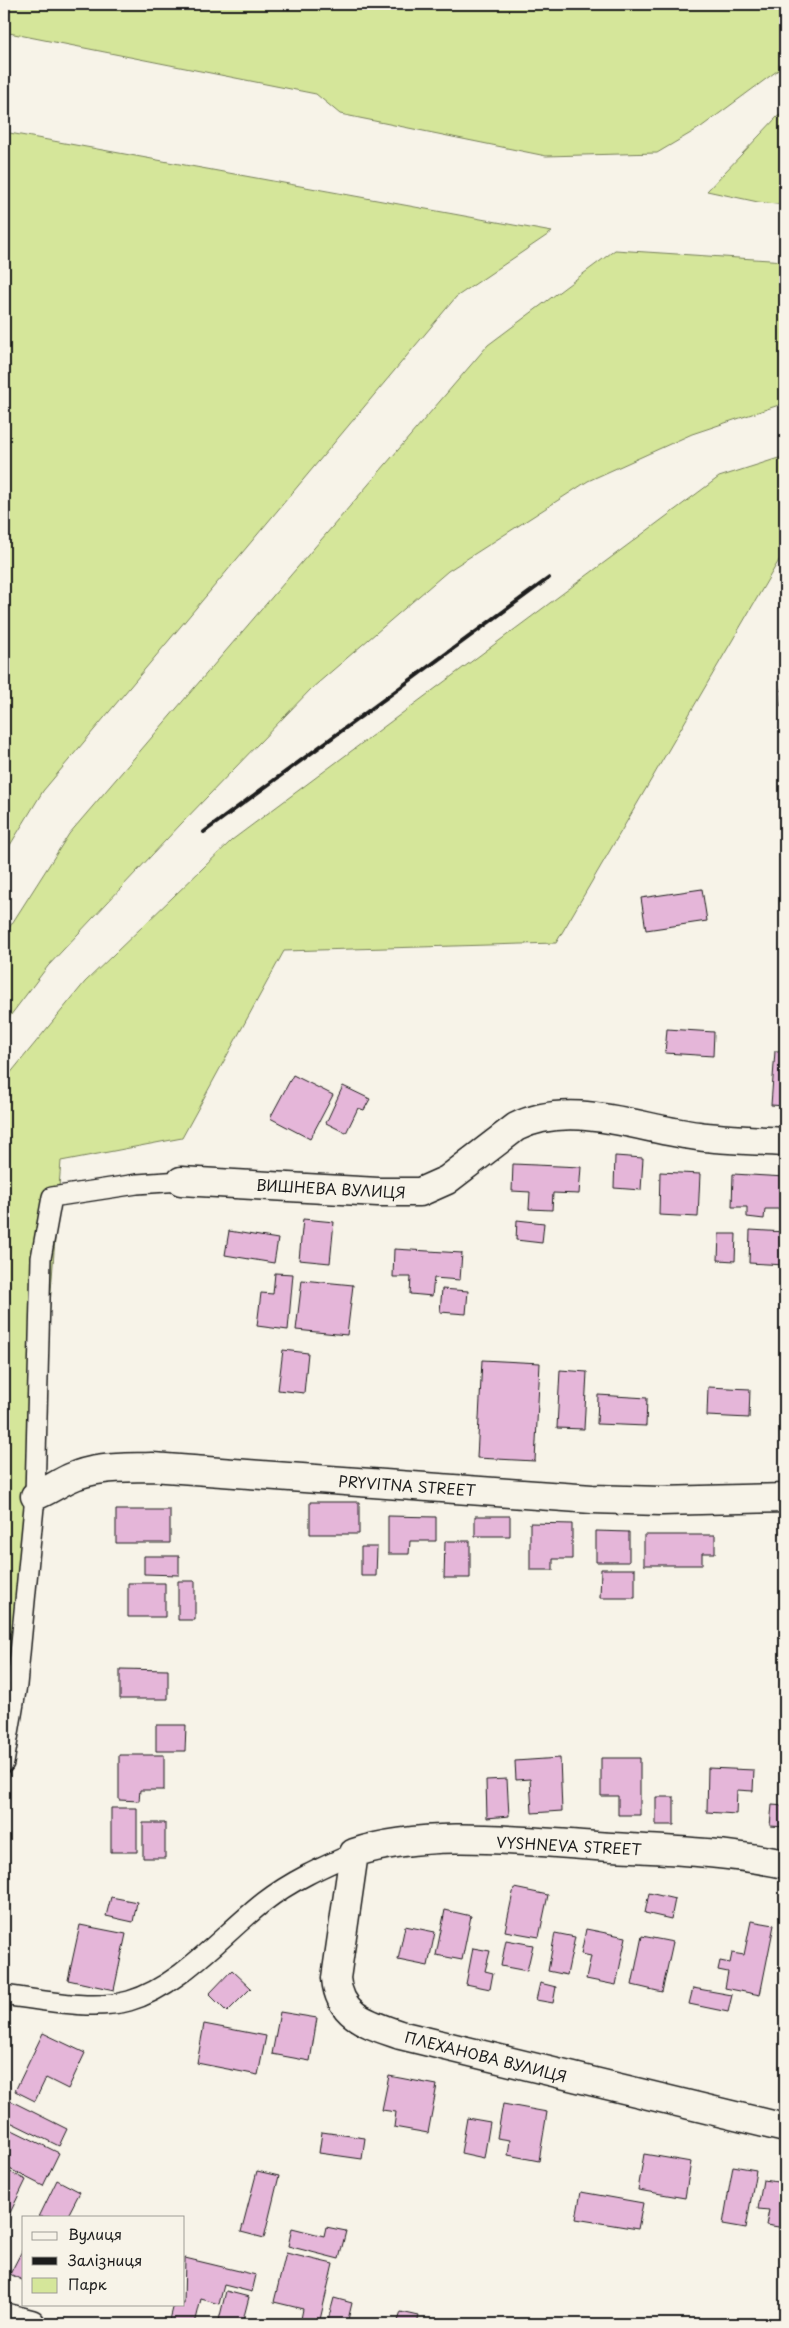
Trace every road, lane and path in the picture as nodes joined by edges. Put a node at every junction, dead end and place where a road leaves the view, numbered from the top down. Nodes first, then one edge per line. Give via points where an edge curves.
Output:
1 (785, 1142) edge
2 (181, 1181) joint
3 (35, 1496) junction
4 (785, 1498) edge
5 (4, 1763) edge
6 (354, 1853) junction
7 (785, 1864) edge
8 (4, 1995) edge
9 (785, 2128) edge
10 (4, 2317) edge
11 (32, 2324) edge

1 - 2 street, ВИШНЕВА ВУЛИЦЯ via 699,1136 578,1115 554,1114 516,1126 447,1180 420,1192
2 - 3 lane via 52,1197 41,1258
3 - 4 street, PRYVITNA STREET via 69,1478 94,1471 152,1467 592,1498 661,1501
3 - 5 lane via 17,1685
6 - 7 street, VYSHNEVA STREET via 396,1842 426,1839 711,1852
6 - 8 lane via 315,1870 266,1901 182,1972 144,1996 110,2004
6 - 9 street, ПЛЕХАНОВА ВУЛИЦЯ via 336,1978 337,1991 353,2014 368,2024 400,2035
10 - 11 street

